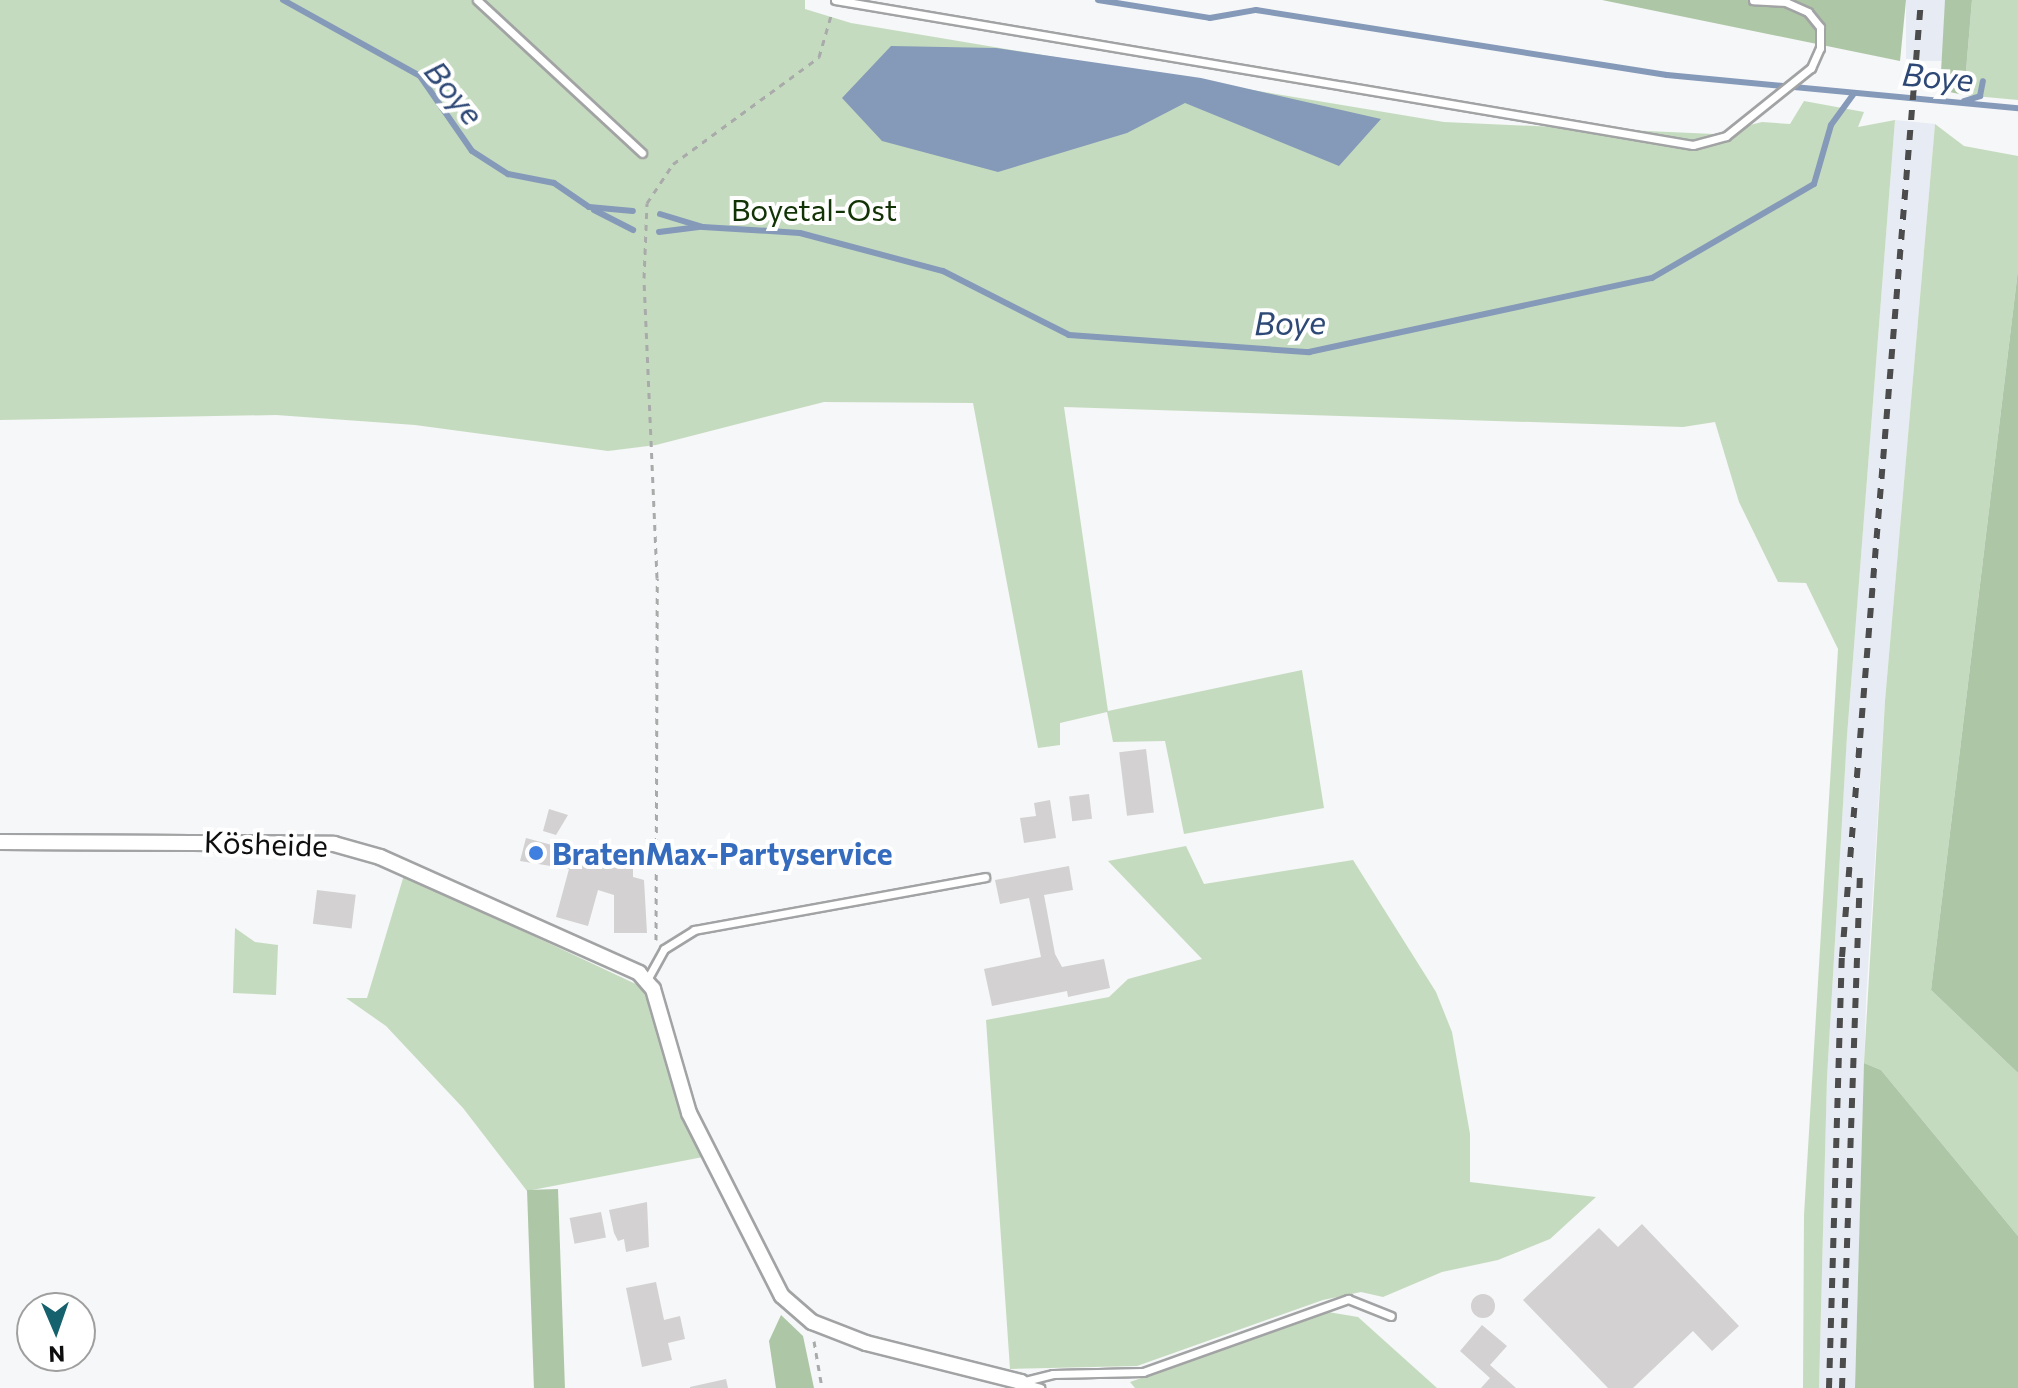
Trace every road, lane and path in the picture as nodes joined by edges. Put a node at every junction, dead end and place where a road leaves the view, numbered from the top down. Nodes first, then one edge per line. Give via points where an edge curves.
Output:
1 (477, 0) edge
2 (835, 0) edge
3 (1753, 0) edge
4 (642, 153) dead end
5 (0, 842) edge
6 (985, 877) dead end
7 (655, 960) junction
8 (648, 978) junction
9 (1391, 1316) dead end
10 (812, 1322) junction
11 (1022, 1385) edge
12 (822, 1388) edge
13 (1040, 1388) edge

1 - 4 lane
2 - 3 lane via 1693,145 1726,136 1811,68 1820,48 1820,27 1808,12 1786,2
2 - 7 path via 819,57 673,164 647,203 644,278 657,578
5 - 8 street, Kösheide via 334,844 380,857
6 - 7 lane via 694,930
7 - 8 lane
8 - 10 street via 689,1113 782,1296
9 - 11 lane via 1348,1299 1143,1372 1053,1374
10 - 11 street via 866,1343
10 - 12 path
11 - 13 lane

